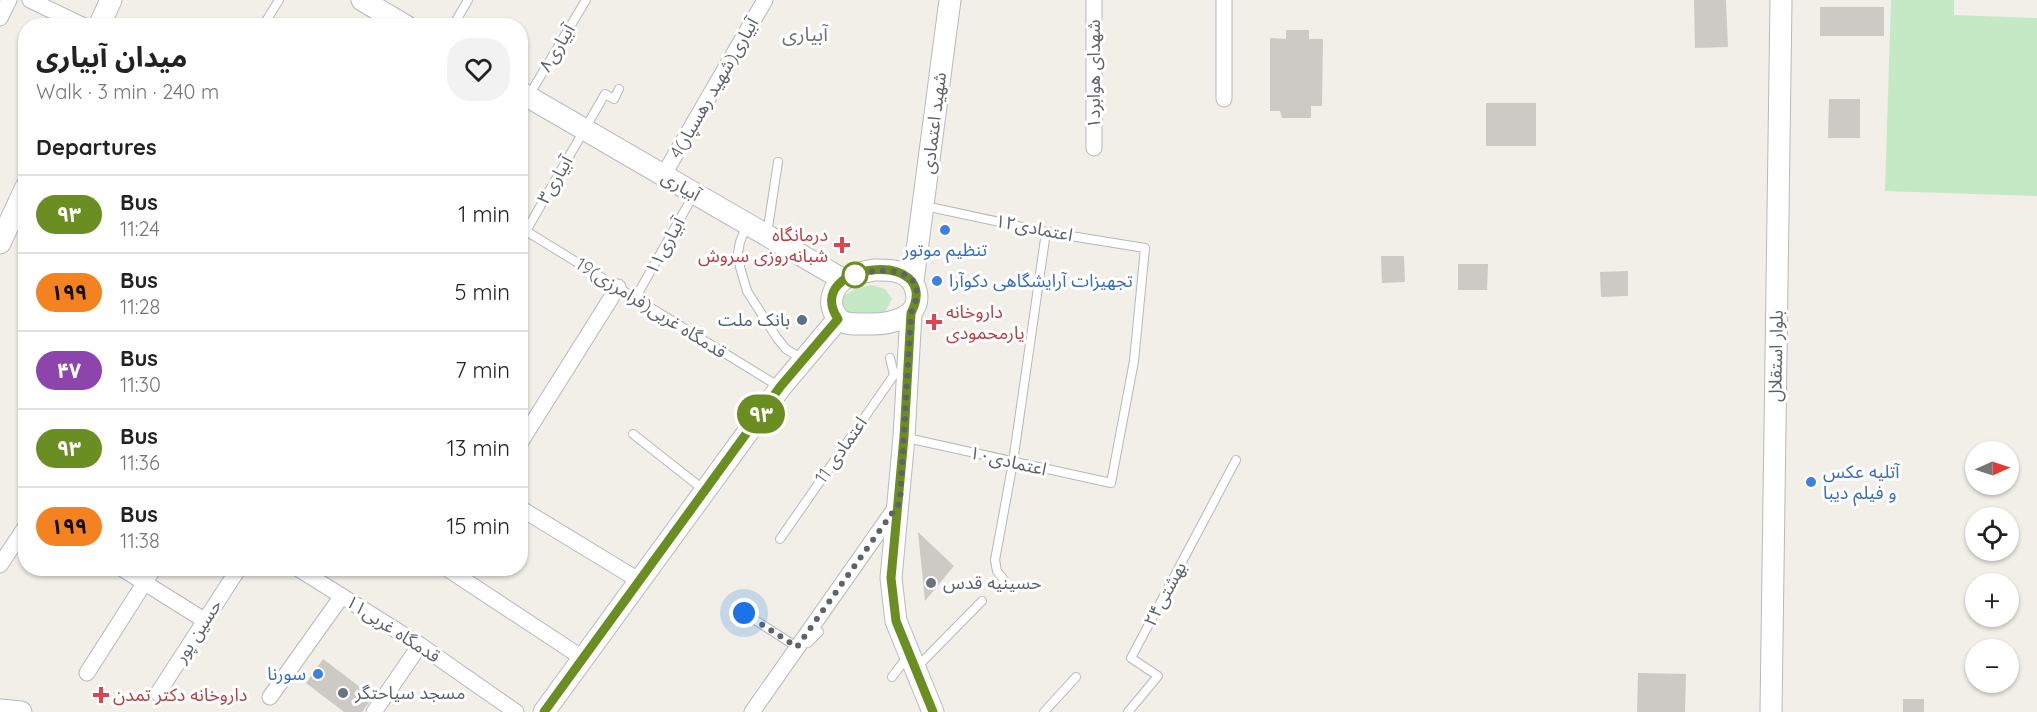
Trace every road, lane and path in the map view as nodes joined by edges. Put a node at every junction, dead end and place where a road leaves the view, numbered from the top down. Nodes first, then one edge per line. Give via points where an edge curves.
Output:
1 (9, 0) edge
2 (30, 0) edge
3 (111, 0) edge
4 (279, 0) edge
5 (362, 0) edge
6 (468, 0) edge
7 (586, 0) edge
8 (765, 0) edge
9 (950, 0) edge
10 (1094, 0) edge
11 (1224, 0) edge
12 (1781, 0) edge
13 (0, 18) edge
14 (67, 18) edge
15 (103, 18) edge
16 (268, 18) edge
17 (392, 18) edge
18 (458, 18) edge
19 (528, 88) edge
20 (619, 89) dead end
21 (528, 96) edge
22 (1224, 99) dead end
23 (585, 130) junction
24 (1094, 148) dead end
25 (778, 162) dead end
26 (663, 176) junction
27 (695, 194) junction
28 (18, 204) edge
29 (924, 205) junction
30 (528, 223) edge
31 (747, 224) junction
32 (1046, 232) junction
33 (528, 234) edge
34 (767, 236) junction
35 (0, 243) edge
36 (918, 245) junction
37 (893, 270) junction
38 (842, 279) junction
39 (913, 281) junction
40 (618, 287) junction
41 (636, 297) junction
42 (911, 313) junction
43 (838, 319) junction
44 (803, 360) junction
45 (897, 367) junction
46 (780, 387) junction
47 (528, 429) edge
48 (633, 434) dead end
49 (904, 437) junction
50 (1236, 460) dead end
51 (1013, 462) junction
52 (1112, 483) joint
53 (704, 490) junction
54 (900, 502) junction
55 (528, 513) edge
56 (18, 538) edge
57 (780, 539) dead end
58 (0, 565) edge
59 (133, 576) edge
60 (149, 576) edge
61 (234, 576) edge
62 (318, 576) edge
63 (458, 576) edge
64 (1004, 580) dead end
65 (640, 581) junction
66 (144, 583) junction
67 (342, 596) junction
68 (982, 601) dead end
69 (744, 613) dead end
70 (204, 620) junction
71 (819, 632) dead end
72 (420, 645) junction
73 (797, 647) junction
74 (584, 659) junction
75 (912, 662) junction
76 (87, 673) dead end
77 (777, 677) junction
78 (892, 677) dead end
79 (1076, 677) dead end
80 (158, 693) dead end
81 (270, 698) dead end
82 (0, 710) edge
83 (21, 712) edge
84 (375, 712) edge
85 (516, 712) edge
86 (544, 712) edge
87 (752, 712) edge
88 (933, 712) edge
89 (1044, 712) edge
90 (1128, 712) edge
91 (1771, 712) edge

1 - 13 street
2 - 14 street
3 - 15 street
4 - 16 lane
5 - 17 street
6 - 18 lane
7 - 19 lane, آبیاری۸
8 - 26 street, 4آبیاری(شهید رهسپار)
9 - 29 street, شهید اعتمادی
10 - 24 street, شهدای هوابرد۱
11 - 22 street
12 - 91 street, بلوار استقلال
20 - 23 lane, آبیاری۳ via 614,99 605,94
21 - 23 street, آبیاری
23 - 26 street, آبیاری
23 - 30 lane, آبیاری۳
25 - 34 lane
26 - 27 street, آبیاری
27 - 31 street, آبیاری
27 - 41 lane, آبیاری۱۱
28 - 35 street
29 - 32 lane, اعتمادی۱۲
29 - 36 street, شهید اعتمادی
31 - 34 street, آبیاری
31 - 44 lane via 738,253 747,291 777,338
32 - 51 lane
32 - 52 lane, اعتمادی۱۲ via 1145,248 1134,361
33 - 40 lane, 19قدمگاه غربی(فرامرزی)
34 - 38 street, آبیاری
36 - 37 street
36 - 39 street, شهید اعتمادی
37 - 38 street via 874,270
37 - 39 street
38 - 43 street via 831,299
39 - 42 street via 917,293
40 - 41 lane, 19قدمگاه غربی(فرامرزی)
40 - 47 street
41 - 46 lane, 19قدمگاه غربی(فرامرزی)
42 - 43 street via 901,320 874,325
42 - 45 street
43 - 44 street
44 - 46 street
45 - 49 street
45 - 57 lane, 11 اعتمادی
46 - 53 street
48 - 53 lane
49 - 51 lane, اعتمادی۱۰
49 - 54 street
50 - 90 lane, ۲۴بهشتی via 1131,658 1158,676
51 - 52 lane, اعتمادی۱۰
51 - 64 lane via 995,560
53 - 65 street
54 - 73 street
54 - 75 street via 891,578 896,621
55 - 65 street
56 - 58 street
59 - 66 street
60 - 66 street
61 - 70 street, حسین پور
62 - 67 street, قدمگاه غربی۱۱
63 - 74 street
65 - 74 street
66 - 70 street
66 - 76 street
67 - 72 street, قدمگاه غربی۱۱
67 - 81 street
68 - 75 lane
69 - 73 lane
70 - 80 street, حسین پور
71 - 77 lane
72 - 84 street
72 - 85 street, قدمگاه غربی۱۱
73 - 77 street
74 - 86 street
75 - 78 lane
75 - 88 street
77 - 87 street
79 - 89 lane
82 - 83 street

